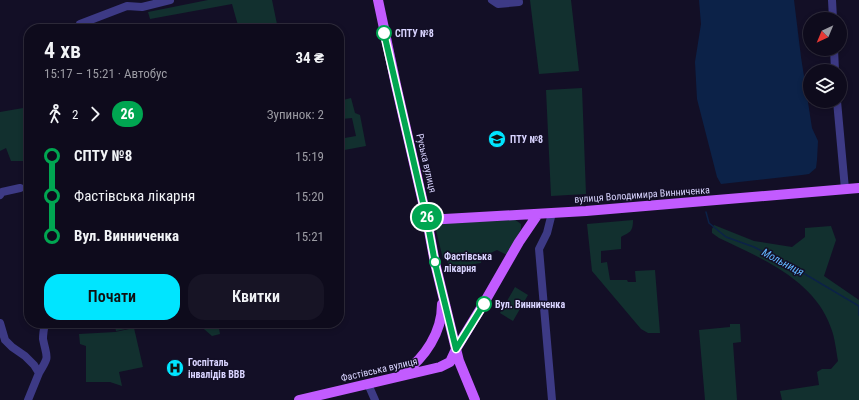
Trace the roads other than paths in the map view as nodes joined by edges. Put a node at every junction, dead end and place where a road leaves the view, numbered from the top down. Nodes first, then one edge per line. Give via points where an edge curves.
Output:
1 (170, 0) edge
2 (378, 0) edge
3 (492, 0) edge
4 (832, 0) edge
5 (519, 2) dead end
6 (833, 12) edge
7 (80, 24) dead end
8 (838, 108) edge
9 (20, 188) dead end
10 (859, 188) edge
11 (845, 189) junction
12 (0, 195) edge
13 (552, 213) junction
14 (538, 214) junction
15 (427, 220) junction
16 (442, 292) junction
17 (0, 323) edge
18 (44, 328) edge
19 (456, 349) junction
20 (39, 373) junction
21 (400, 377) junction
22 (368, 384) junction
23 (28, 400) edge
24 (303, 400) edge
25 (375, 400) edge
26 (475, 400) edge
27 (552, 400) edge

1 - 7 street via 142,7 127,6
2 - 15 main road, Руська вулиця
3 - 5 street via 498,4
4 - 6 street
8 - 11 street
9 - 12 street via 2,192
10 - 11 main road, вулиця Володимира Винниченка
11 - 13 main road, вулиця Володимира Винниченка
13 - 14 main road, вулиця Володимира Винниченка
13 - 27 street via 548,233 539,249
14 - 15 main road, вулиця Володимира Винниченка
14 - 19 main road, Фастівська вулиця
15 - 16 main road, Руська вулиця
16 - 19 main road, Руська вулиця
16 - 21 main road via 440,322 430,346 414,366
17 - 20 street via 5,340 25,356
18 - 20 street via 43,338 48,354
19 - 21 main road, Фастівська вулиця via 450,362 440,367
19 - 26 main road, Руська вулиця
20 - 23 street
21 - 22 main road, Фастівська вулиця
22 - 24 main road, Фастівська вулиця
22 - 25 street

